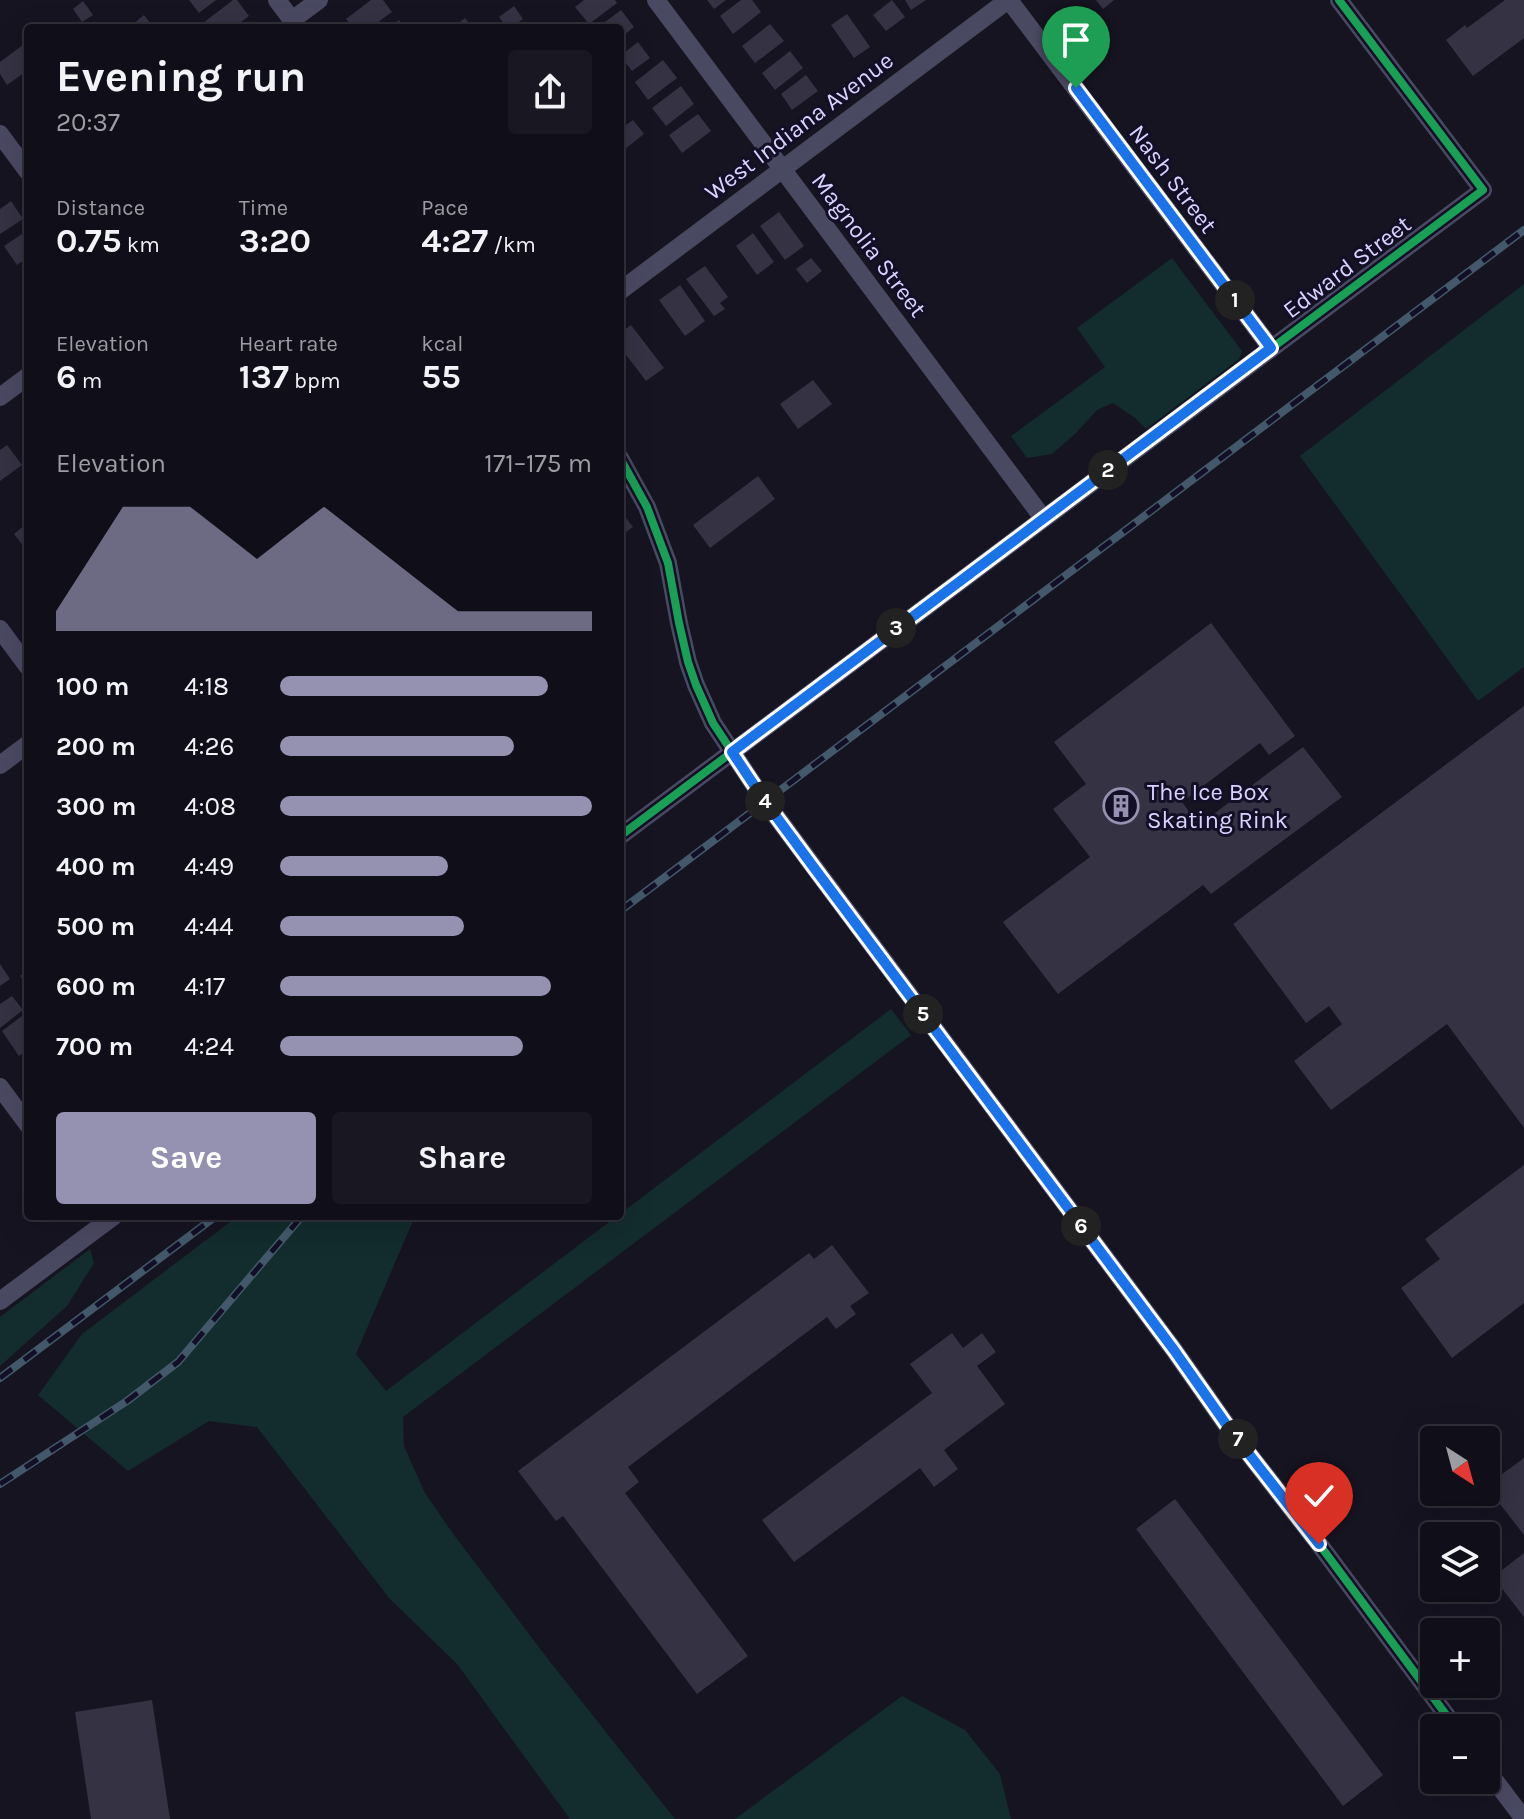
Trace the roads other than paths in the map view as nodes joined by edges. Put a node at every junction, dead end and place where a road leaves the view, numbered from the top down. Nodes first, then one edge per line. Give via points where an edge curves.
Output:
1 (277, 0) edge
2 (319, 0) edge
3 (656, 0) edge
4 (1008, 0) edge
5 (1339, 0) edge
6 (295, 24) edge
7 (0, 134) edge
8 (24, 167) edge
9 (782, 169) junction
10 (624, 288) edge
11 (1271, 348) junction
12 (24, 379) edge
13 (0, 397) edge
14 (624, 465) edge
15 (1043, 518) junction
16 (0, 629) edge
17 (24, 662) edge
18 (24, 747) edge
19 (732, 752) junction
20 (0, 765) edge
21 (624, 833) edge
22 (0, 1087) edge
23 (24, 1120) edge
24 (103, 1220) edge
25 (0, 1301) edge
26 (1446, 1714) edge
27 (1500, 1787) edge
28 (1524, 1819) edge

1 - 6 street
2 - 6 street
3 - 9 street, Magnolia Street
4 - 9 street, West Indiana Avenue
4 - 11 street, Nash Street
5 - 11 street, Edward Street via 1483,190
7 - 8 street
9 - 10 street, West Indiana Avenue
9 - 15 street, Magnolia Street
11 - 15 street, Edward Street
12 - 13 street
14 - 19 street via 668,563 696,685
15 - 19 street, Edward Street
16 - 17 street
18 - 20 street
19 - 21 street, Edward Street
19 - 26 street
22 - 23 street
24 - 25 street
27 - 28 street

